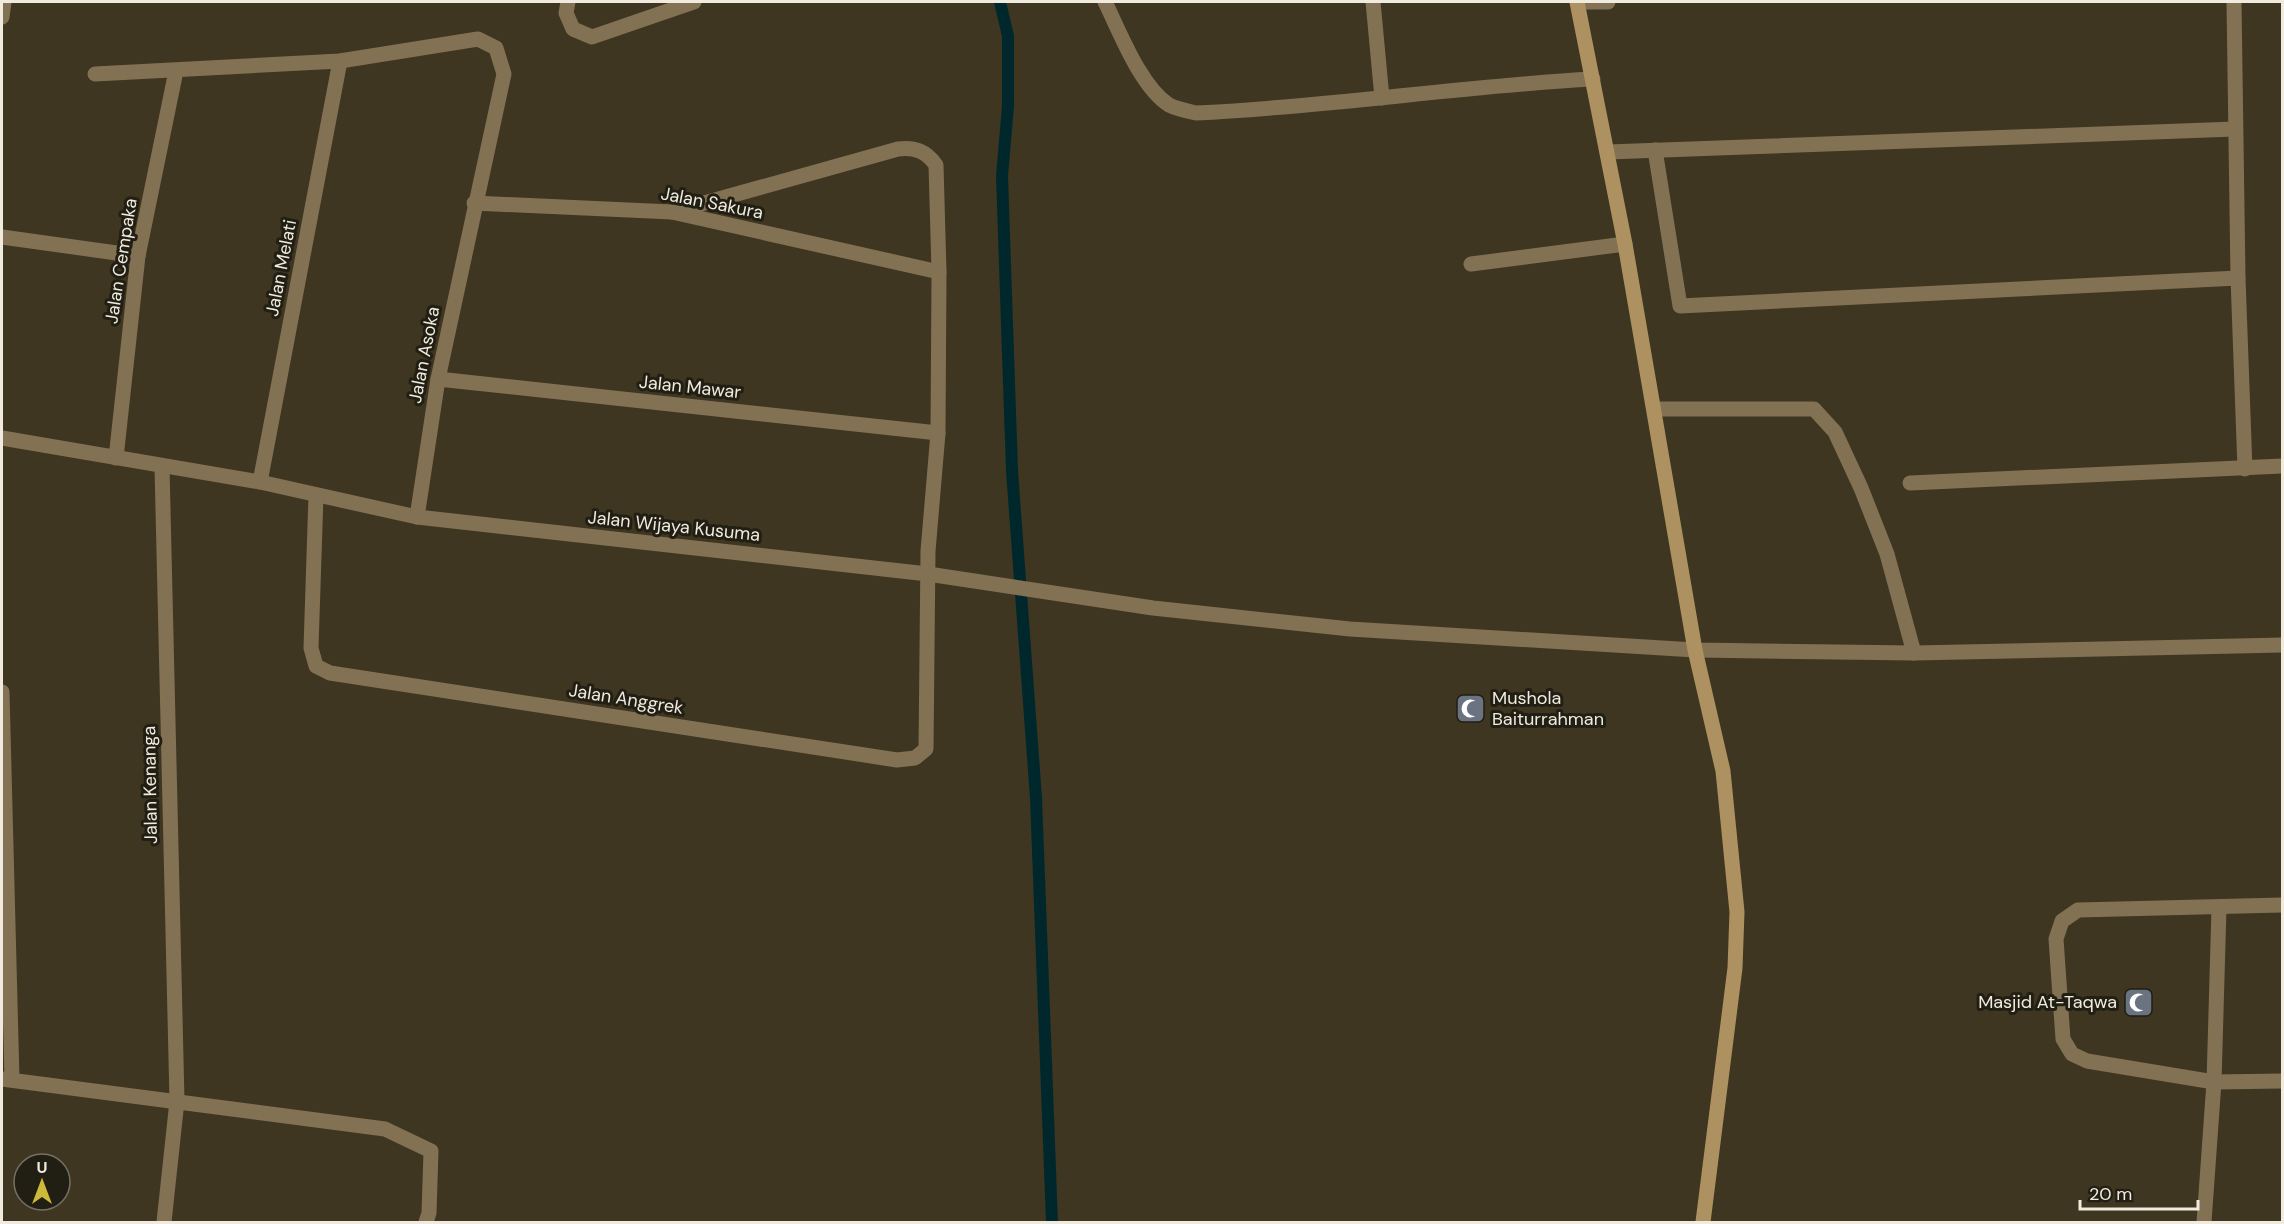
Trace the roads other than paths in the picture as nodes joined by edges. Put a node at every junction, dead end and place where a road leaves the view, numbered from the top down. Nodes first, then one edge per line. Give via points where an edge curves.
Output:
1 (4, 2) edge
2 (694, 2) edge
3 (1104, 2) edge
4 (1373, 2) edge
5 (1578, 2) edge
6 (1608, 2) edge
7 (2234, 2) edge
8 (567, 7) edge
9 (2, 17) edge
10 (340, 61) junction
11 (176, 71) junction
12 (95, 74) dead end
13 (1593, 79) junction
14 (1382, 98) junction
15 (2235, 129) junction
16 (1655, 150) junction
17 (1608, 152) junction
18 (474, 203) junction
19 (672, 212) junction
20 (2, 237) edge
21 (1625, 244) junction
22 (138, 256) junction
23 (1471, 264) dead end
24 (939, 272) junction
25 (2238, 278) junction
26 (438, 379) junction
27 (1655, 409) junction
28 (938, 433) junction
29 (2, 438) edge
30 (116, 458) junction
31 (2283, 466) edge
32 (162, 467) junction
33 (2245, 469) junction
34 (260, 482) junction
35 (1910, 483) dead end
36 (316, 495) junction
37 (417, 517) junction
38 (928, 574) junction
39 (2283, 645) edge
40 (1695, 650) junction
41 (1914, 653) junction
42 (2, 692) edge
43 (2283, 905) edge
44 (2219, 908) junction
45 (7, 1080) edge
46 (2283, 1081) edge
47 (2214, 1082) junction
48 (177, 1101) junction
49 (164, 1222) edge
50 (426, 1222) edge
51 (1703, 1222) edge
52 (2204, 1222) edge

1 - 9 street
2 - 8 street via 592,37 573,29
3 - 14 street via 1140,72 1160,97 1182,110 1210,112
4 - 14 street
5 - 6 street
5 - 13 street
7 - 15 street
10 - 11 street, Jalan Asoka
10 - 18 street, Jalan Asoka via 478,39 496,48 504,74
10 - 34 street, Jalan Melati
11 - 12 street, Jalan Asoka
11 - 22 street, Jalan Cempaka
13 - 14 street
13 - 17 street
15 - 16 street
15 - 25 street
16 - 17 street
16 - 25 street via 1680,306
17 - 21 street
18 - 19 street, Jalan Sakura
18 - 26 street, Jalan Asoka
19 - 24 street, Jalan Sakura
19 - 24 street via 909,148 929,156 936,165
20 - 22 street
21 - 23 street
21 - 27 street
22 - 30 street, Jalan Cempaka
24 - 28 street
25 - 33 street
26 - 28 street, Jalan Mawar
26 - 37 street, Jalan Asoka
27 - 40 street
27 - 41 street via 1814,409 1836,432 1861,488 1887,555
28 - 38 street
29 - 30 street, Jalan Wijaya Kusuma
30 - 32 street, Jalan Wijaya Kusuma
31 - 33 street
32 - 34 street, Jalan Wijaya Kusuma
32 - 48 street, Jalan Kenanga
33 - 35 street
34 - 36 street, Jalan Wijaya Kusuma
36 - 37 street, Jalan Wijaya Kusuma
36 - 38 street, Jalan Anggrek via 311,648 316,666 330,673 897,760 915,758 926,749
37 - 38 street, Jalan Wijaya Kusuma
38 - 40 street, Jalan Wijaya Kusuma via 1153,608 1350,629
39 - 41 street, Jalan Wijaya Kusuma
40 - 41 street, Jalan Wijaya Kusuma
40 - 51 street via 1723,771 1737,912 1735,968
42 - 45 street
43 - 44 street
44 - 47 street
44 - 47 street via 2078,910 2062,921 2056,939 2063,1039 2072,1054 2087,1061
45 - 48 street
46 - 47 street
47 - 52 street
48 - 49 street, Jalan Kenanga
48 - 50 street via 385,1129 431,1151

